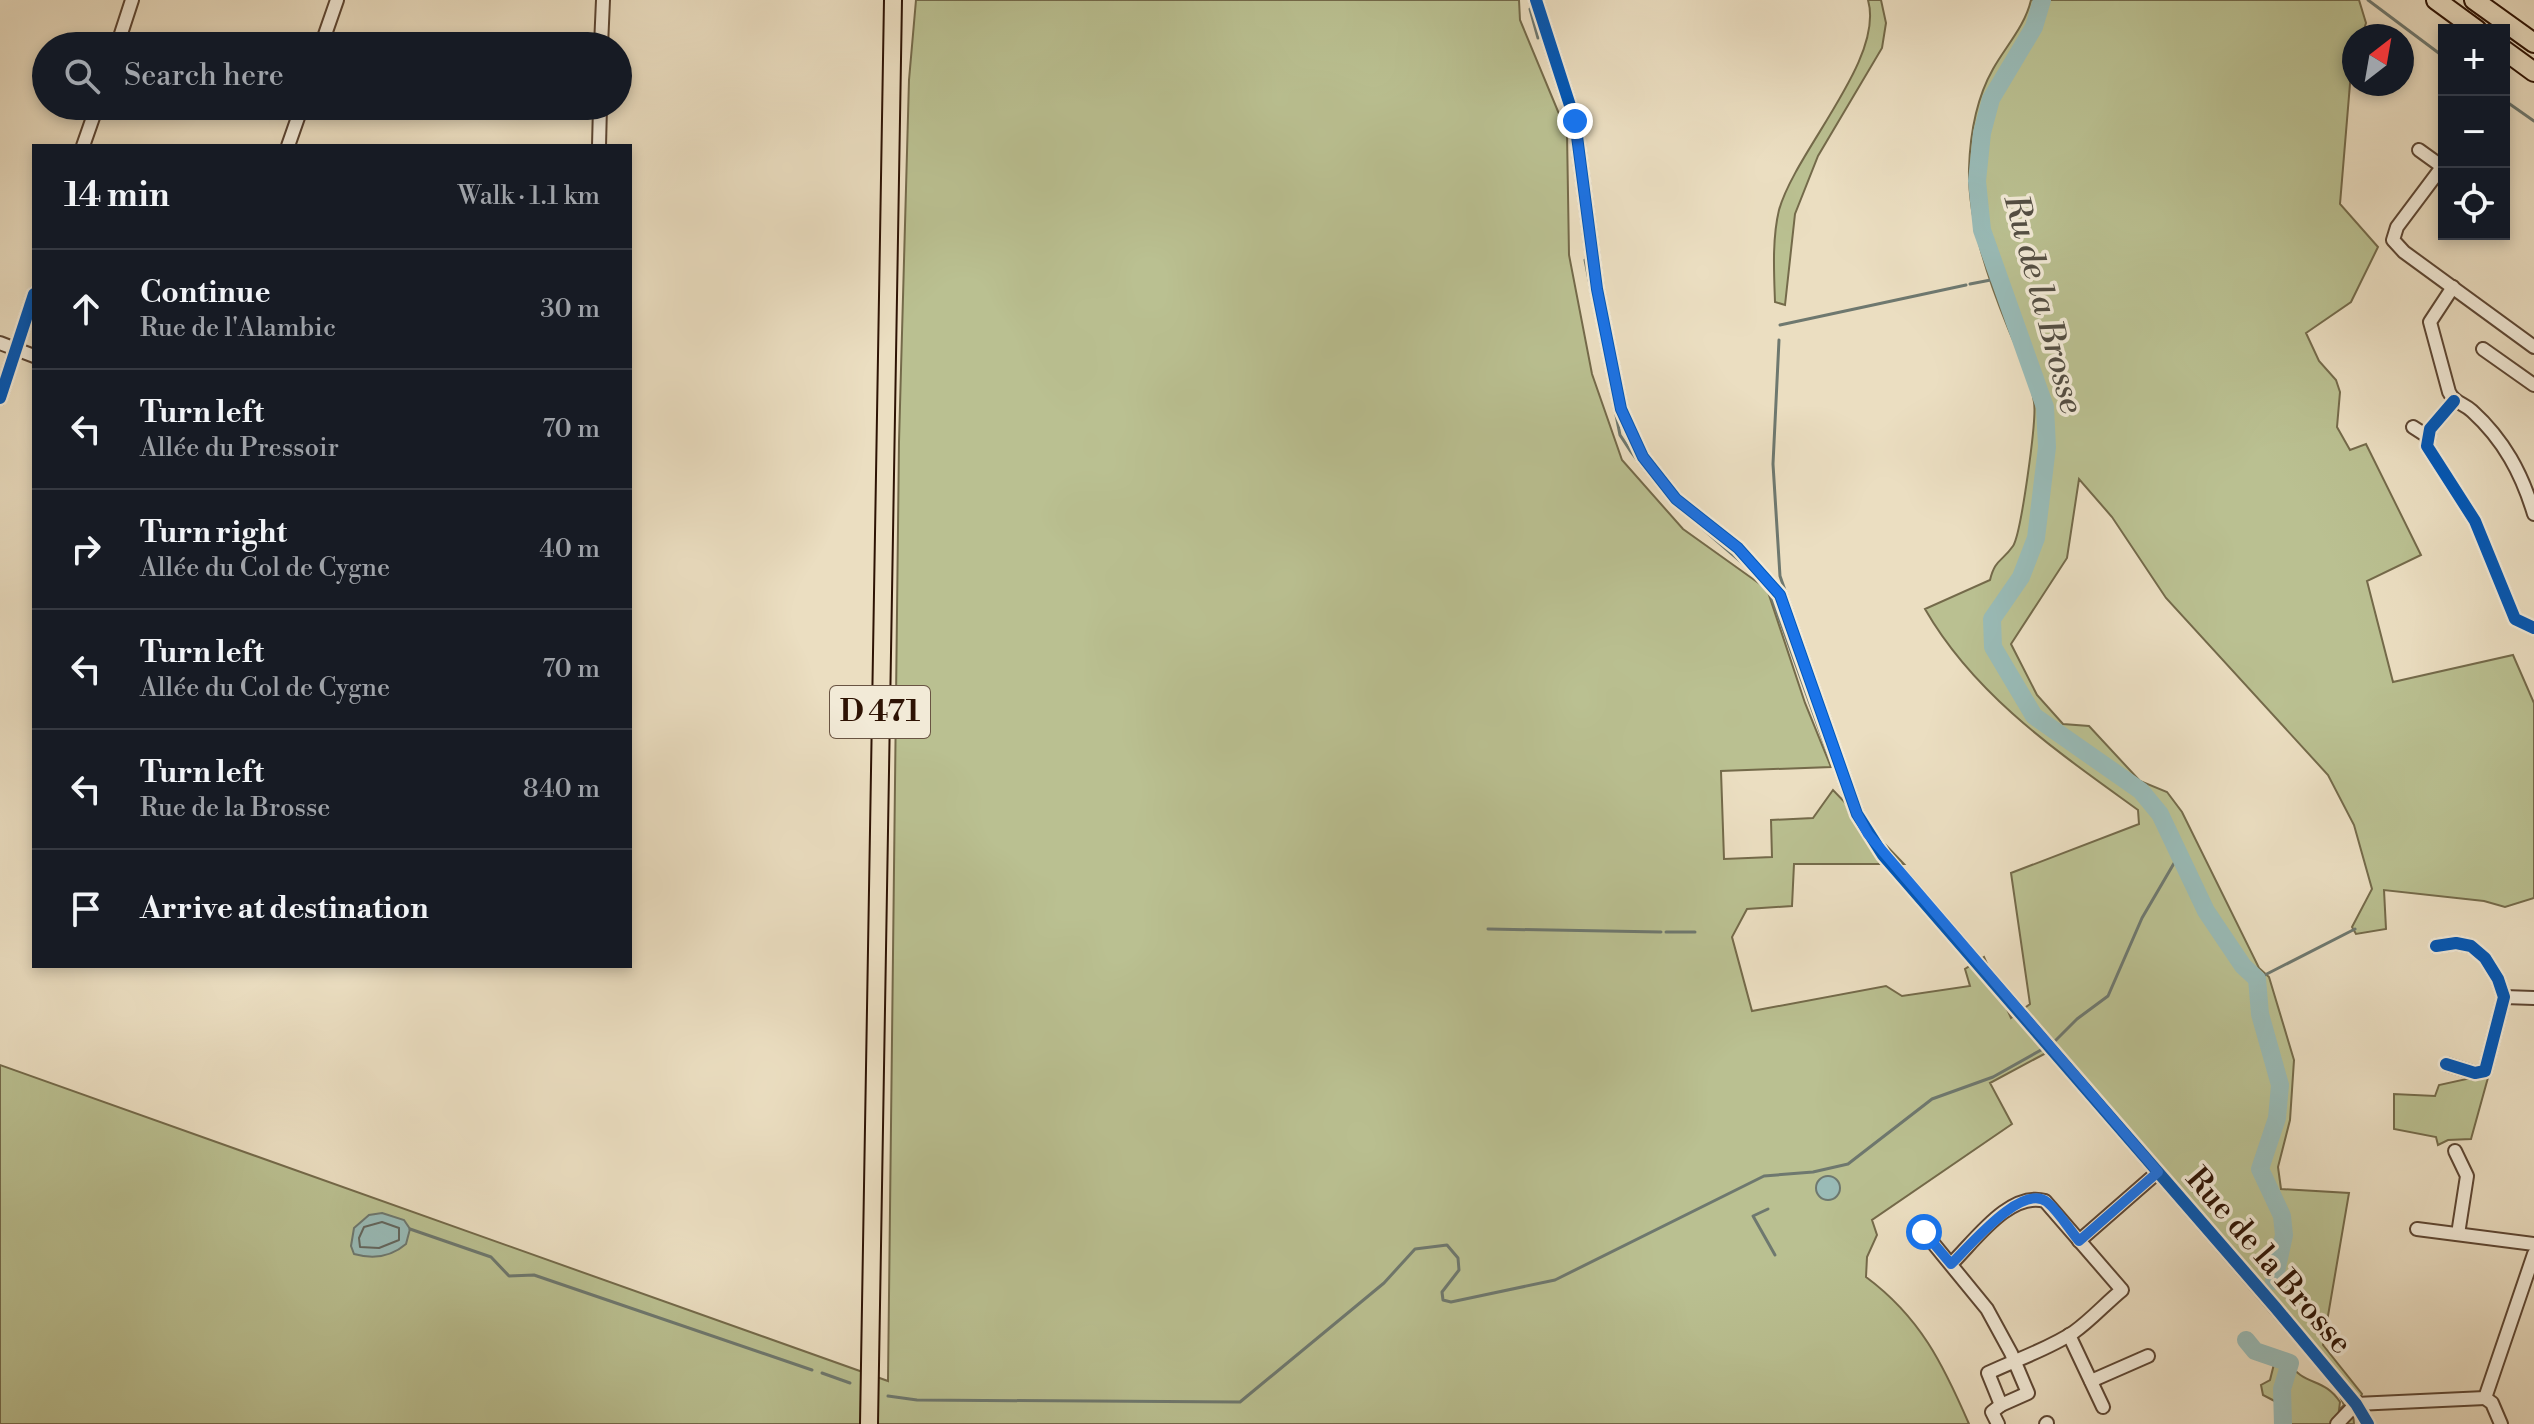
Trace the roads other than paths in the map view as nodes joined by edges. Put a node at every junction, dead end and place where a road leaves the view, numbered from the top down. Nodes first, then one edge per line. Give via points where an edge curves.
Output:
1 (132, 0) edge
2 (337, 0) edge
3 (603, 0) edge
4 (893, 0) edge
5 (1536, 0) edge
6 (2436, 0) edge
7 (2474, 0) edge
8 (2469, 24) edge
9 (122, 32) edge
10 (326, 32) edge
11 (602, 32) edge
12 (2534, 43) edge
13 (2510, 54) edge
14 (2534, 72) edge
15 (92, 120) edge
16 (297, 120) edge
17 (600, 120) edge
18 (84, 144) edge
19 (289, 144) edge
20 (599, 144) edge
21 (2419, 150) dead end
22 (2438, 163) edge
23 (2442, 168) edge
24 (2453, 287) junction
25 (32, 300) edge
26 (0, 343) edge
27 (2534, 347) edge
28 (17, 348) junction
29 (2483, 349) dead end
30 (32, 355) edge
31 (2534, 385) edge
32 (0, 398) edge
33 (2454, 401) junction
34 (2413, 427) dead end
35 (2427, 436) junction
36 (2534, 514) edge
37 (2534, 628) edge
38 (2436, 946) dead end
39 (2504, 997) junction
40 (2534, 998) edge
41 (2446, 1064) dead end
42 (2455, 1151) dead end
43 (2158, 1172) junction
44 (2417, 1229) dead end
45 (1924, 1232) dead end
46 (2458, 1234) junction
47 (2079, 1241) junction
48 (2534, 1244) edge
49 (2534, 1254) edge
50 (1951, 1264) junction
51 (2069, 1335) junction
52 (2148, 1356) dead end
53 (2014, 1360) junction
54 (2091, 1381) junction
55 (2485, 1398) junction
56 (2356, 1404) junction
57 (2001, 1405) junction
58 (2103, 1407) dead end
59 (869, 1424) edge
60 (1998, 1424) edge
61 (2337, 1424) edge
62 (2368, 1424) edge
63 (2501, 1424) edge

1 - 9 street
2 - 10 street
3 - 11 street
4 - 59 main road, D 471
5 - 43 street, Rue de la Brosse via 1575,121 1597,289 1621,409 1643,457 1676,499 1738,548 1780,595 1868,834
6 - 8 highway
7 - 12 highway
13 - 14 highway
15 - 18 street
16 - 19 street
17 - 20 street
21 - 22 street
23 - 24 street via 2397,227 2393,240
24 - 27 street
24 - 33 street via 2430,322
25 - 28 street
26 - 28 street
28 - 30 street
28 - 32 street
29 - 31 street
33 - 35 street
33 - 36 street via 2470,409 2515,463
34 - 35 street
35 - 37 street via 2434,459 2475,521 2515,619
38 - 39 street via 2471,946 2485,958
39 - 40 street
39 - 41 street via 2485,1071
42 - 46 street via 2467,1176
43 - 47 street
43 - 56 street, Rue de la Brosse
44 - 46 street
45 - 50 street
46 - 48 street
47 - 50 street via 2045,1201 2036,1198 2006,1210
47 - 51 street via 2122,1290
49 - 55 street
50 - 53 street via 1987,1309
51 - 53 street
51 - 54 street
52 - 54 street
53 - 57 street via 1988,1373
53 - 57 street via 2028,1393
54 - 58 street
55 - 56 street
55 - 63 street
56 - 61 street
56 - 62 street, Rue de la Brosse
57 - 60 street via 1992,1412

